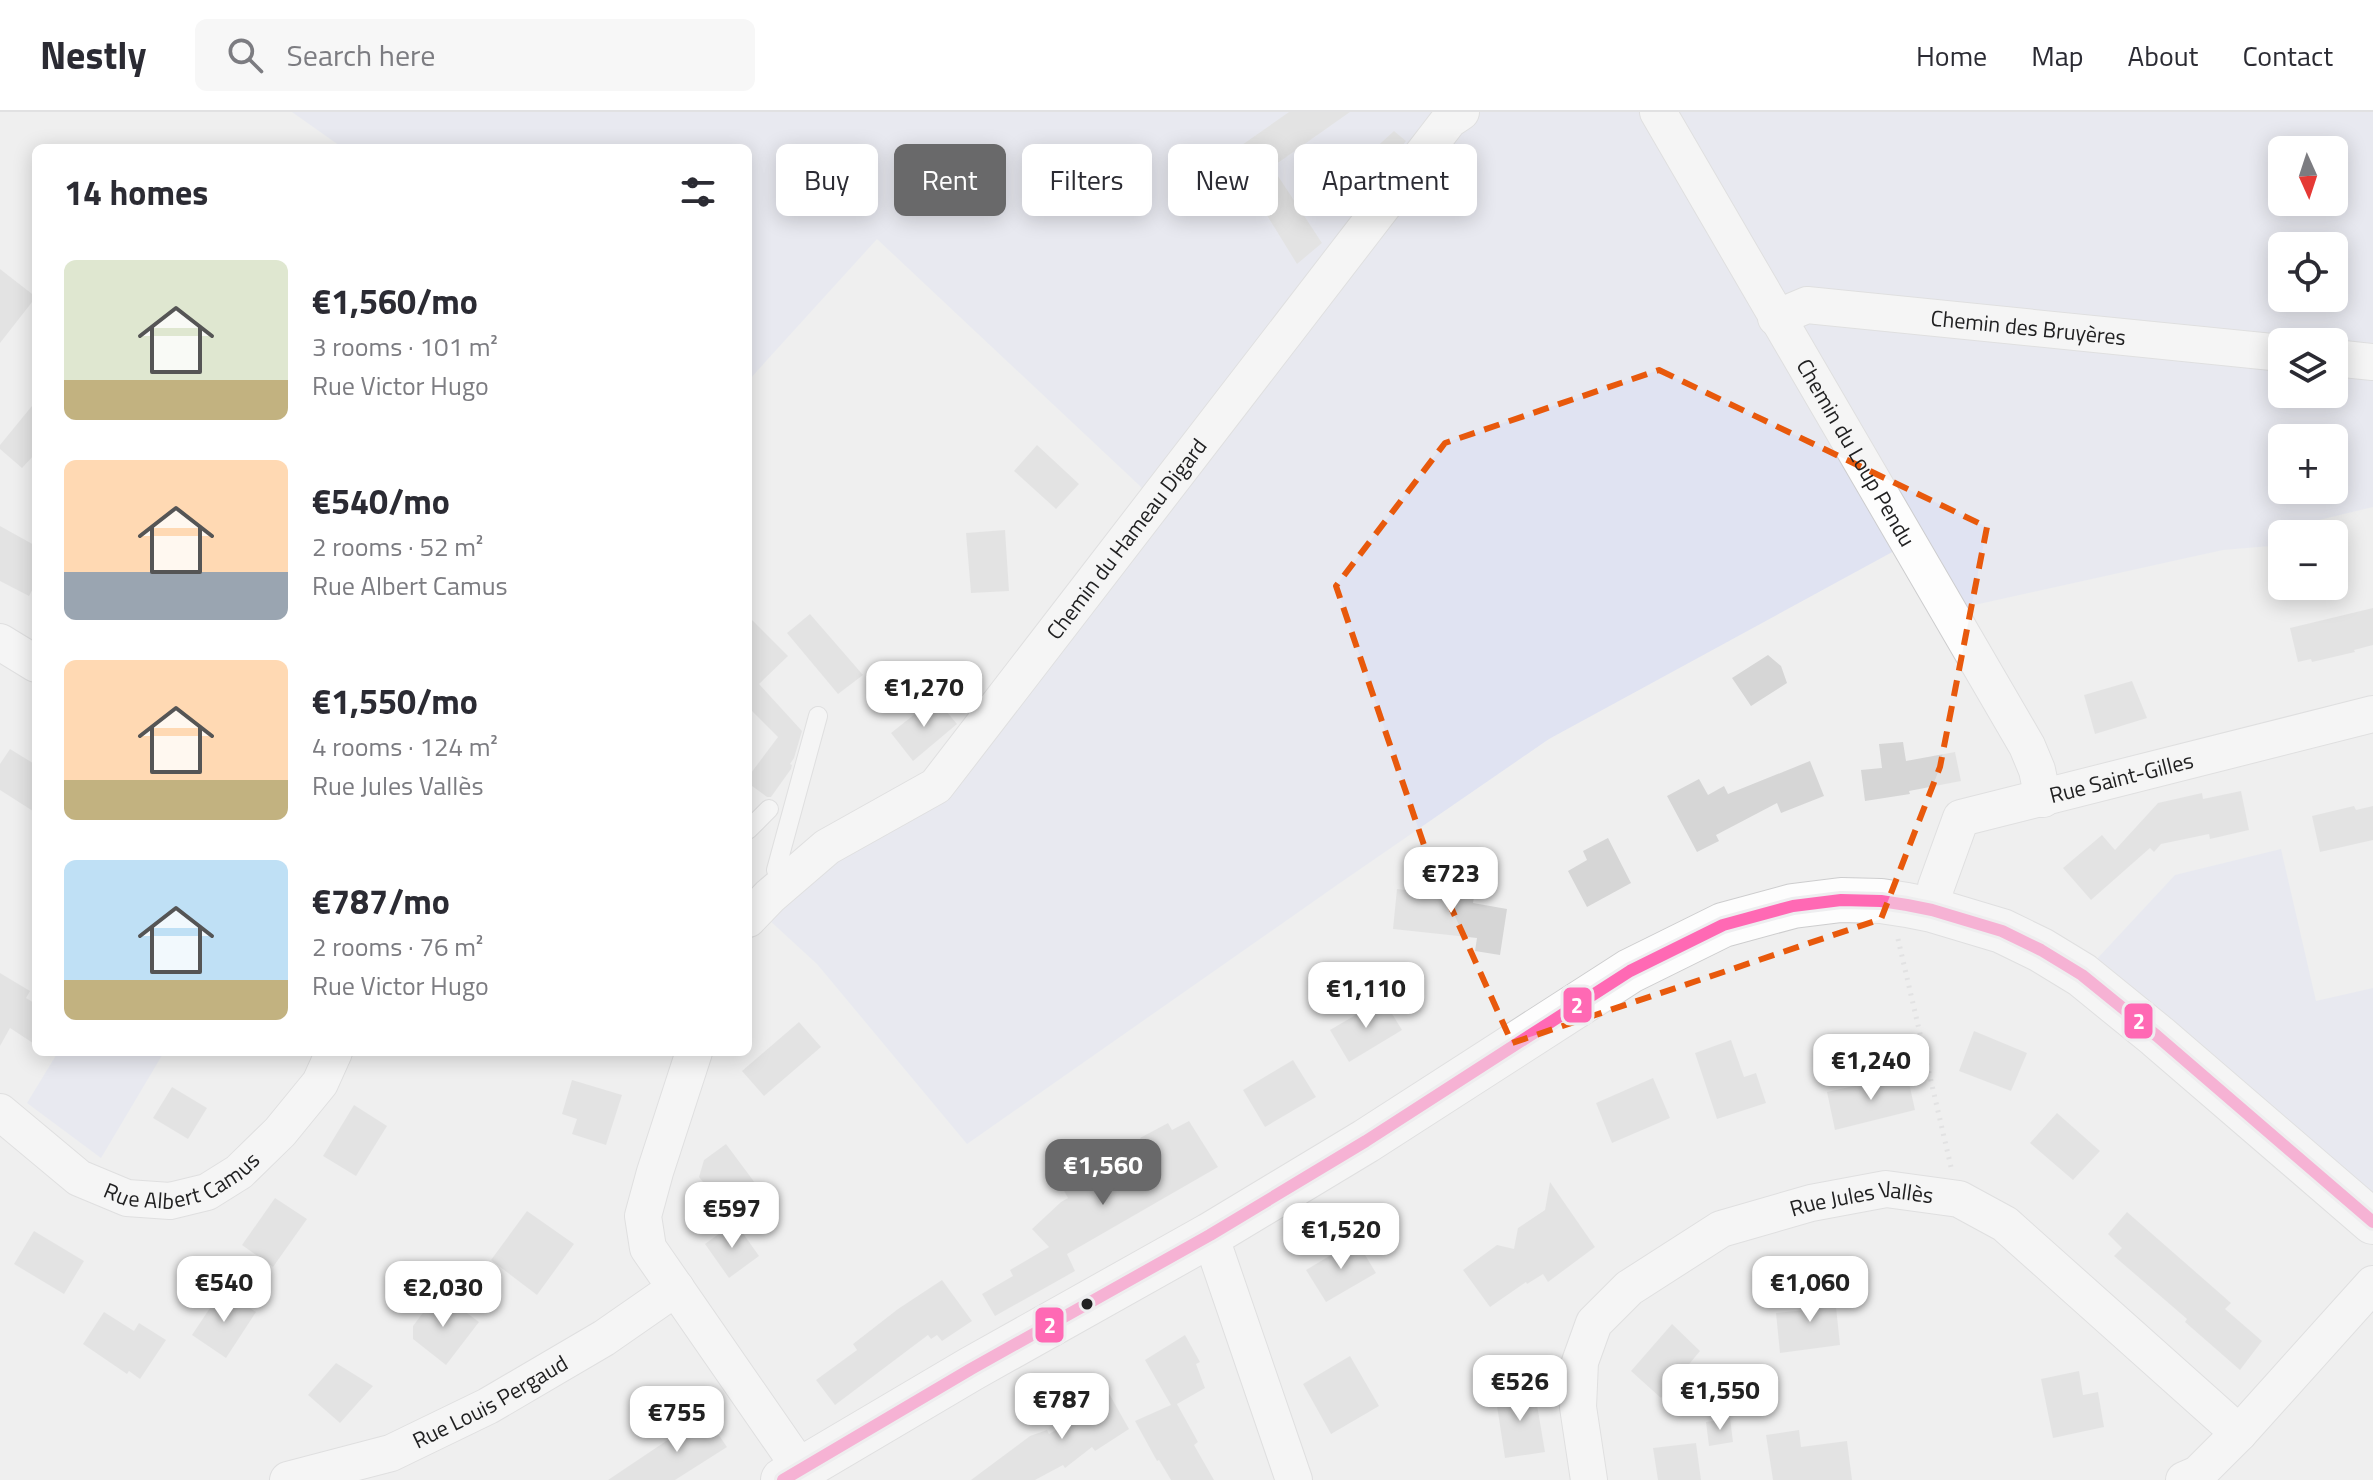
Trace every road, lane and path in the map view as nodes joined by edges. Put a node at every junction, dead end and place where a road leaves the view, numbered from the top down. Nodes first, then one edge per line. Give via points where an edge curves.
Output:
1 (1461, 112) edge
2 (1658, 112) edge
3 (1776, 318) junction
4 (2268, 352) edge
5 (2348, 359) edge
6 (2373, 362) edge
7 (0, 642) edge
8 (32, 662) edge
9 (2373, 714) edge
10 (818, 716) dead end
11 (2043, 799) junction
12 (769, 809) dead end
13 (752, 826) edge
14 (783, 885) junction
15 (1888, 902) junction
16 (1932, 910) junction
17 (752, 915) edge
18 (332, 1056) edge
19 (693, 1056) edge
20 (0, 1112) edge
21 (1959, 1199) junction
22 (2373, 1222) edge
23 (1210, 1235) junction
24 (2373, 1284) edge
25 (676, 1288) junction
26 (2239, 1433) junction
27 (792, 1474) edge
28 (288, 1480) edge
29 (1294, 1480) edge
30 (1589, 1480) edge
31 (2184, 1480) edge

1 - 14 street, Chemin du Hameau Digard via 1449,120 936,786 827,847
2 - 3 street, Chemin du Loup Pendu
3 - 4 street, Chemin des Bruyères via 1807,305
3 - 11 street, Chemin du Loup Pendu via 2027,746
5 - 6 street
7 - 8 street
9 - 11 street, Rue Saint-Gilles
10 - 14 lane via 776,870
11 - 16 street, Rue Saint-Gilles via 1961,818
12 - 13 lane
14 - 17 street, Chemin du Hameau Digard
15 - 16 main road
15 - 21 path
15 - 23 main road via 1793,906 1723,925 1642,965
16 - 22 main road via 2002,931 2082,975
18 - 20 street, Rue Albert Camus via 320,1083 239,1172 207,1192 170,1201 127,1198 79,1178
19 - 25 street via 643,1216 648,1248
21 - 26 street, Rue Jules Vallès via 2005,1224
21 - 30 street, Rue Jules Vallès via 1886,1189 1811,1203 1721,1229 1629,1288 1594,1323 1580,1362 1578,1407
23 - 27 main road
23 - 29 street
24 - 26 street
25 - 27 street
25 - 28 street, Rue Louis Pergaud via 604,1338 488,1406 391,1453
26 - 31 street via 2198,1474

